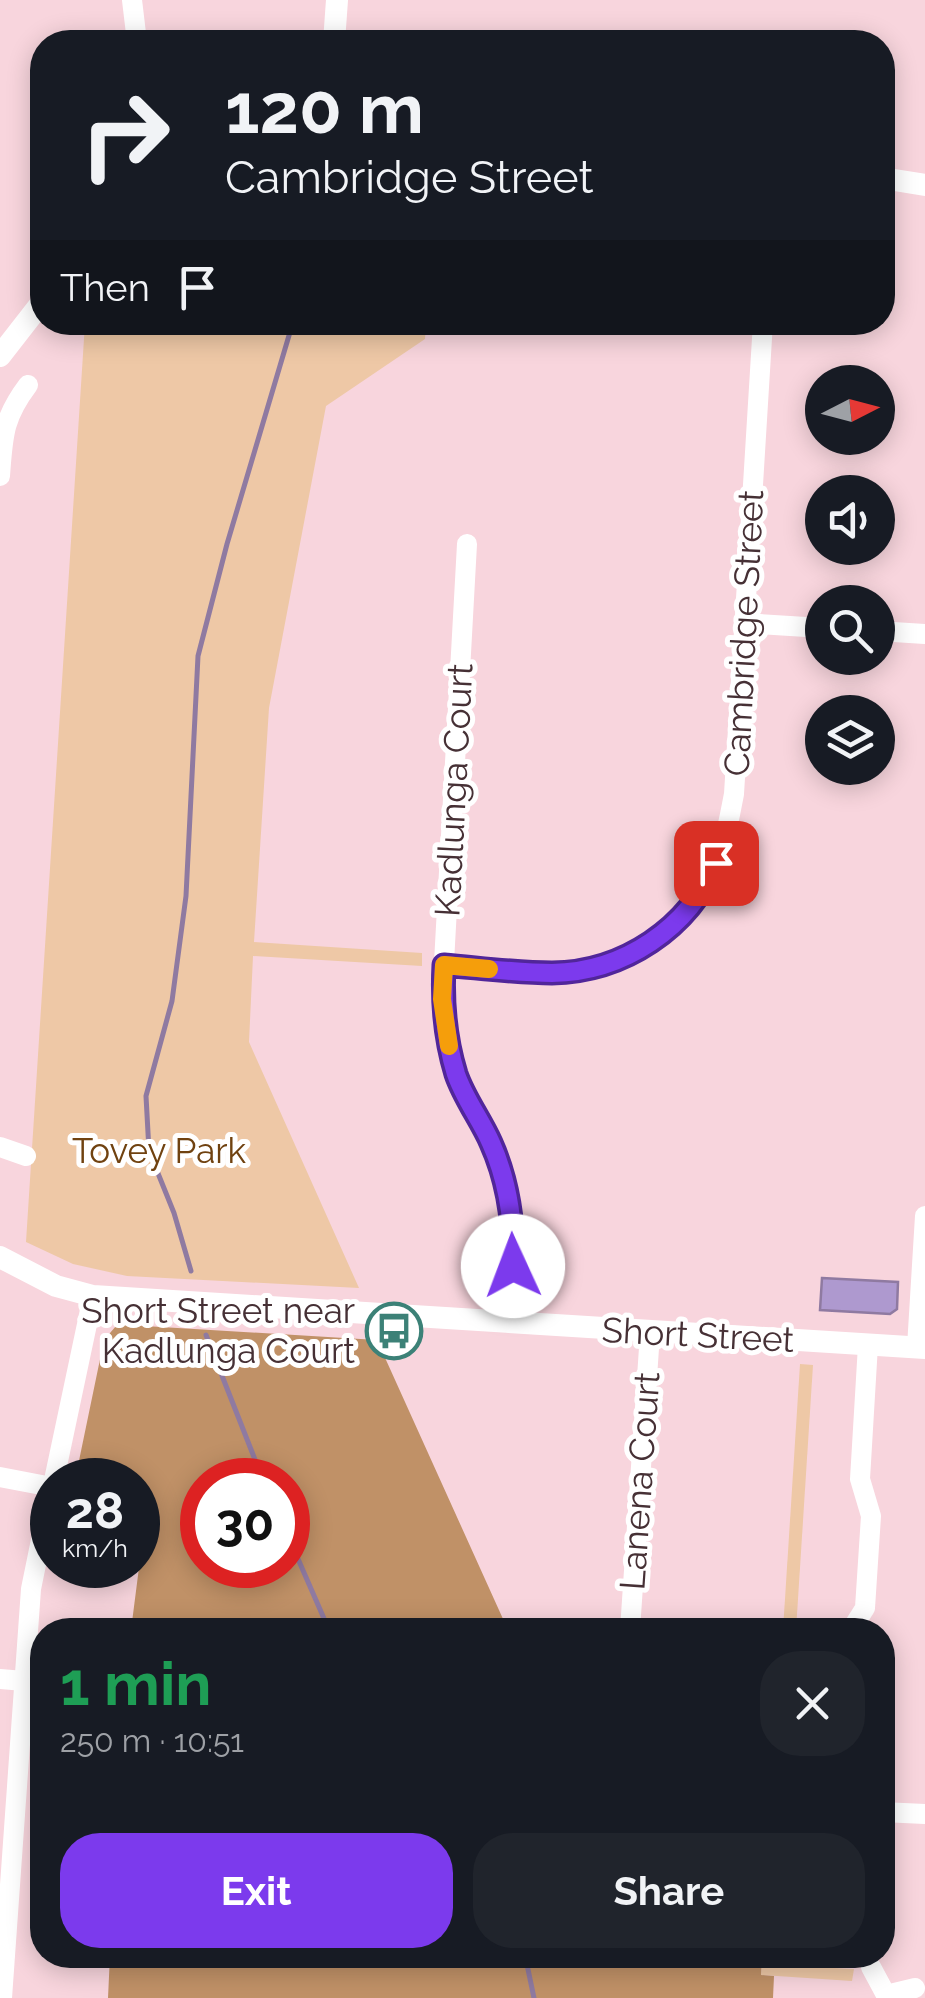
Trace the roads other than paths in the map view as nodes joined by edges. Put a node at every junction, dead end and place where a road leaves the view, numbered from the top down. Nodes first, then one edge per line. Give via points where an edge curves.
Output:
1 (132, 0) edge
2 (337, 0) edge
3 (135, 30) edge
4 (335, 30) edge
5 (895, 180) edge
6 (925, 185) edge
7 (30, 317) edge
8 (763, 335) edge
9 (0, 356) edge
10 (28, 385) dead end
11 (0, 476) edge
12 (467, 544) dead end
13 (744, 623) junction
14 (805, 627) edge
15 (895, 632) edge
16 (925, 634) edge
17 (444, 965) junction
18 (0, 1147) edge
19 (26, 1156) dead end
20 (925, 1216) edge
21 (0, 1257) edge
22 (93, 1296) junction
23 (510, 1323) junction
24 (650, 1333) junction
25 (868, 1345) junction
26 (921, 1348) edge
27 (59, 1458) edge
28 (0, 1477) edge
29 (30, 1481) edge
30 (31, 1588) edge
31 (631, 1618) edge
32 (859, 1618) edge
33 (0, 1680) edge
34 (24, 1681) junction
35 (895, 1813) edge
36 (925, 1814) edge
37 (872, 1968) edge
38 (915, 1988) dead end
39 (886, 1996) edge
40 (2, 1998) edge

1 - 3 street
2 - 4 street
5 - 6 street
7 - 9 street
8 - 13 street, Cambridge Street
10 - 11 street via 4,426
12 - 17 street, Kadlunga Court
13 - 14 street
13 - 17 street, Cambridge Street via 725,842 707,884 681,918 648,946 604,966 555,973
15 - 16 street
17 - 23 street, Kadlunga Court via 442,999 457,1077 506,1183 514,1232
18 - 19 street
20 - 26 street
21 - 22 street, Short Street via 56,1286
22 - 23 street, Short Street
22 - 27 street
23 - 24 street, Short Street
24 - 25 street, Short Street
24 - 31 street, Lanena Court
25 - 26 street, Short Street
25 - 32 street via 860,1479 871,1516 865,1608
28 - 29 street
30 - 34 street
33 - 34 street
34 - 40 street
35 - 36 street
37 - 39 street
38 - 39 street

